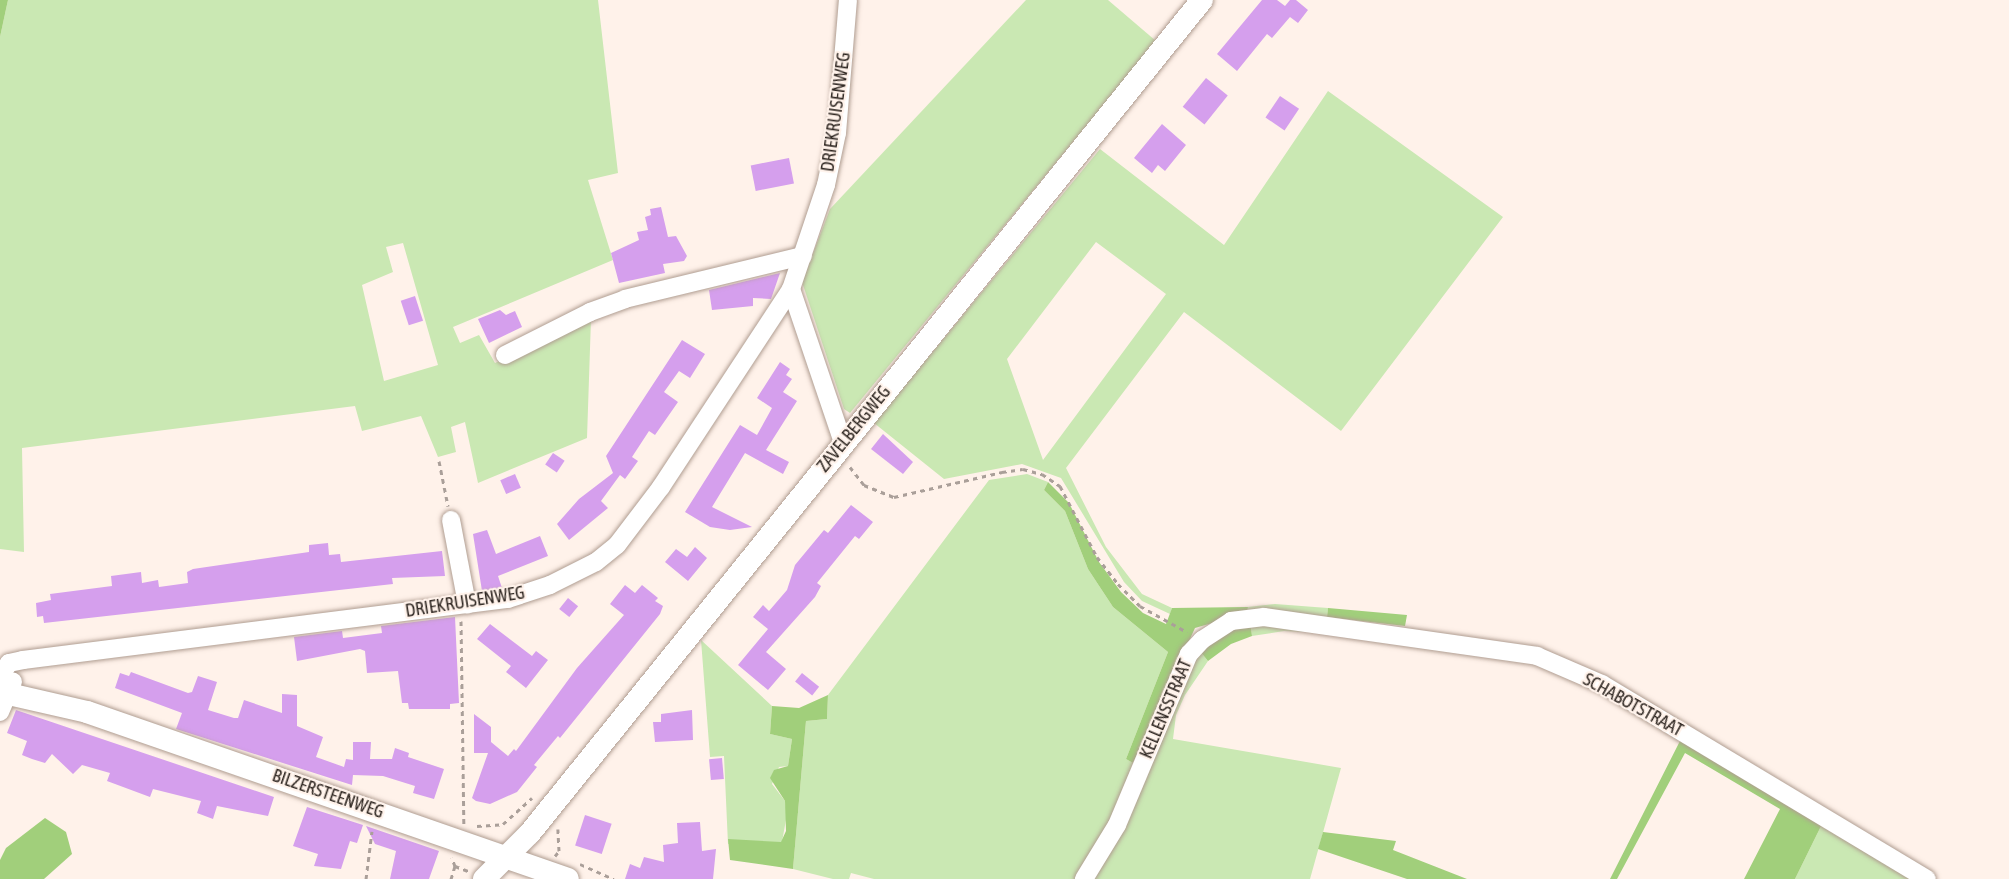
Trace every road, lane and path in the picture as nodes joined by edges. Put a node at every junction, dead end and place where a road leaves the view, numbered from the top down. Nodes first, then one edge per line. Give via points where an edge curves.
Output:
1 (848, 0) edge
2 (1202, 0) edge
3 (803, 256) junction
4 (791, 289) junction
5 (505, 355) dead end
6 (843, 443) junction
7 (439, 461) dead end
8 (451, 520) joint
9 (464, 605) junction
10 (1202, 640) junction
11 (4, 689) edge
12 (534, 796) dead end
13 (378, 812) junction
14 (453, 820) dead end
15 (464, 832) junction
16 (559, 851) dead end
17 (504, 855) junction
18 (563, 857) dead end
19 (456, 866) dead end
20 (571, 870) edge
21 (366, 879) edge
22 (451, 879) edge
23 (484, 879) edge
24 (614, 879) edge
25 (1084, 879) edge
26 (1927, 879) edge

1 - 3 street, DRIEKRUISENWEG via 837,133 826,185
2 - 6 main road, ZAVELBERGWEG
3 - 4 street, DRIEKRUISENWEG
3 - 5 street via 625,299 590,312
4 - 6 street
4 - 9 street, DRIEKRUISENWEG via 711,417 616,544 596,561 550,585 508,599
6 - 10 path, KELLENSSTRAAT via 849,466 864,485 894,497 1002,472 1023,470 1042,474 1060,486 1097,557 1118,584 1140,606
6 - 17 main road, ZAVELBERGWEG via 530,833
7 - 8 path
8 - 9 street
9 - 11 street, DRIEKRUISENWEG via 23,660 9,663
9 - 15 path
10 - 25 street, KELLENSSTRAAT via 1189,654 1117,825
10 - 26 street, SCHABOTSTRAAT via 1231,621 1264,617 1537,656 1602,684
11 - 13 main road, BILZERSTEENWEG via 87,712
12 - 15 path via 503,824
13 - 15 main road, BILZERSTEENWEG
13 - 21 path via 368,846
14 - 15 path
15 - 17 main road, BILZERSTEENWEG
16 - 18 path
17 - 20 main road, BILZERSTEENWEG
17 - 23 main road, ZAVELBERGWEG
19 - 22 path
20 - 24 path

